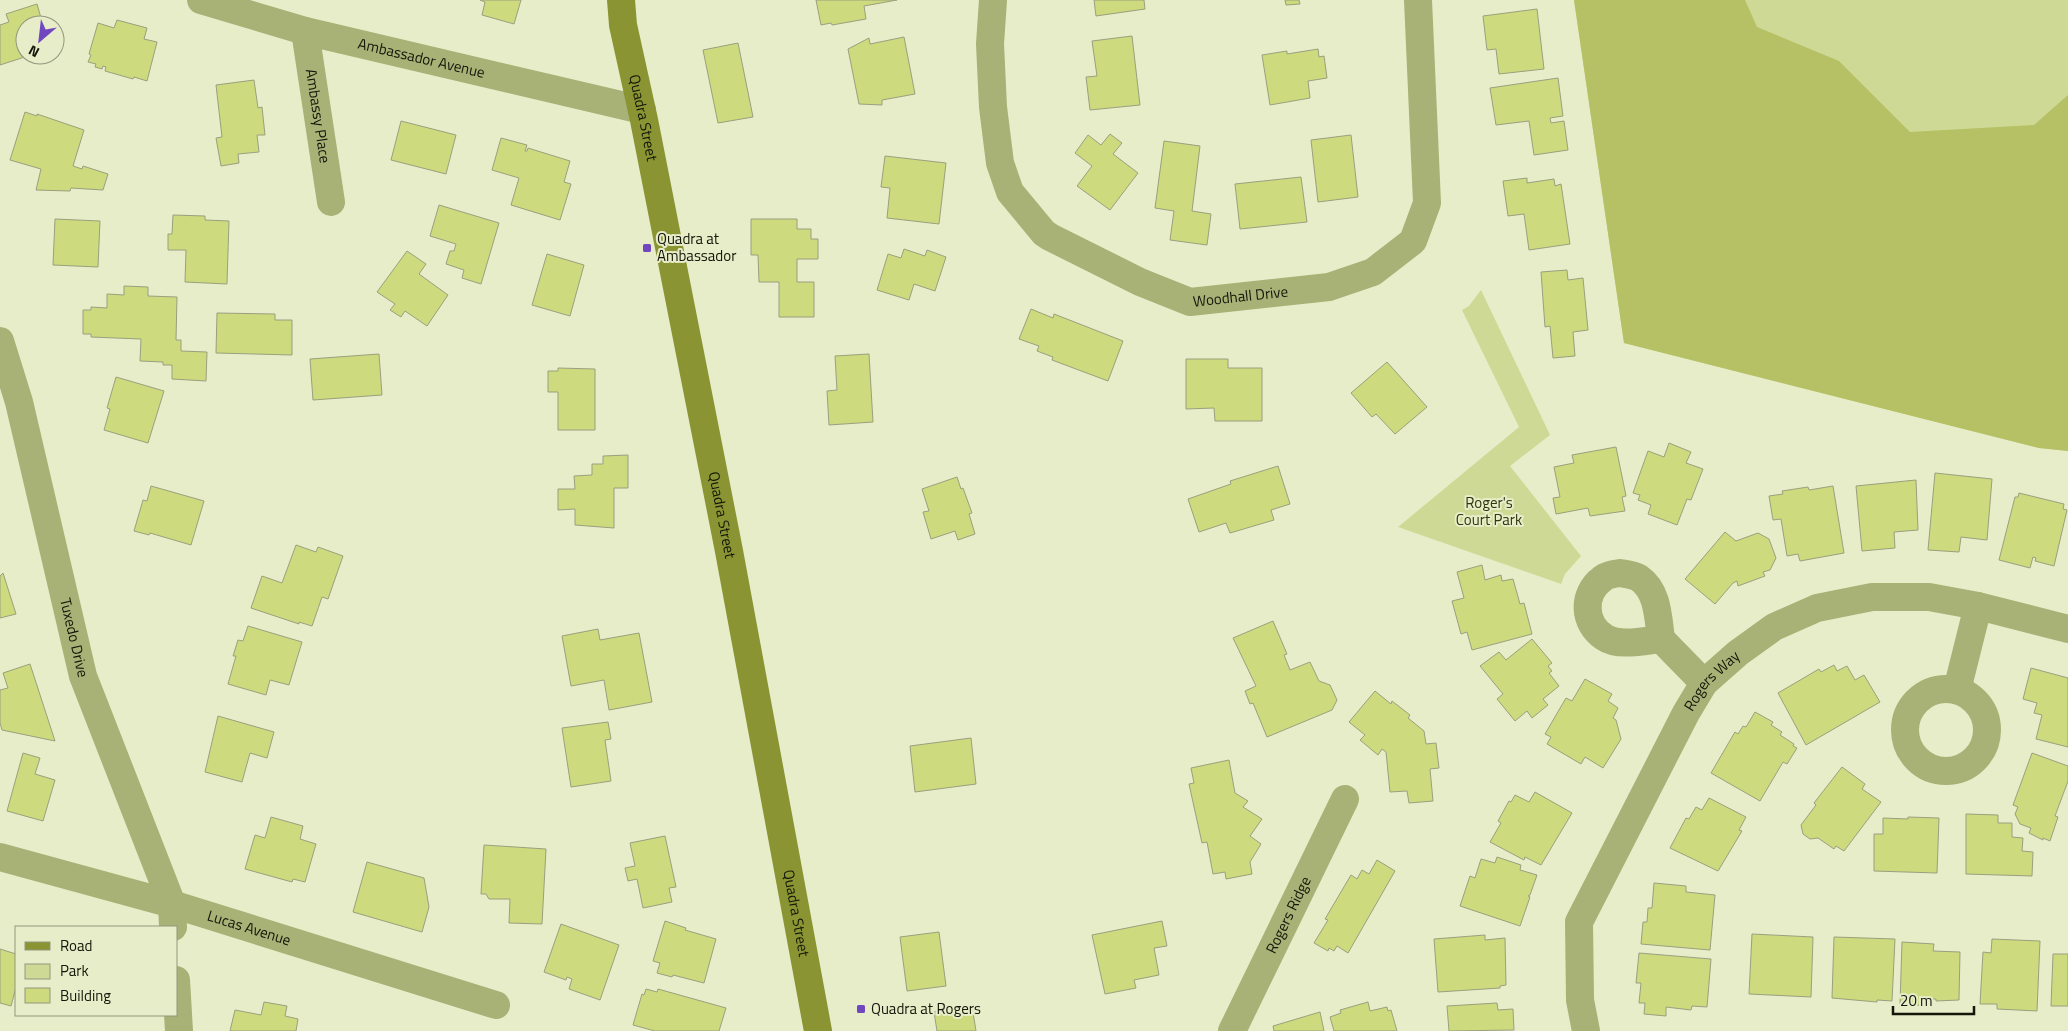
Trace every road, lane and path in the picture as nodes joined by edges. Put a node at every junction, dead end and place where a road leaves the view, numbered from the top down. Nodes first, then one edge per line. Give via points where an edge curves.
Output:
1 (201, 0) edge
2 (620, 0) edge
3 (993, 0) edge
4 (1418, 0) edge
5 (305, 31) junction
6 (642, 110) junction
7 (331, 202) dead end
8 (0, 341) edge
9 (9, 399) edge
10 (1978, 606) junction
11 (2068, 629) edge
12 (1661, 639) dead end
13 (1704, 683) junction
14 (1957, 690) dead end
15 (1345, 799) dead end
16 (0, 857) edge
17 (173, 916) edge
18 (496, 1005) dead end
19 (178, 1014) edge
20 (179, 1031) edge
21 (818, 1031) edge
22 (1232, 1031) edge
23 (1586, 1031) edge

1 - 5 street, Ambassador Avenue
2 - 6 main road, Quadra Street
3 - 4 street, Woodhall Drive via 990,44 993,106 1000,163 1010,192 1050,237 1140,282 1190,302 1329,287 1373,272 1413,241 1427,203
5 - 6 street, Ambassador Avenue
5 - 7 street, Ambassy Place
6 - 21 main road, Quadra Street
8 - 9 street, Tuxedo Drive
9 - 17 street, Tuxedo Drive via 83,676
10 - 11 street, Rogers Way
10 - 13 street, Rogers Way via 1929,597 1872,597 1817,608 1774,627
10 - 14 street
12 - 13 street
13 - 23 street, Rogers Way via 1579,922 1580,1000
15 - 22 street, Rogers Ridge
16 - 17 street, Lucas Avenue
17 - 18 street, Lucas Avenue
19 - 20 street

